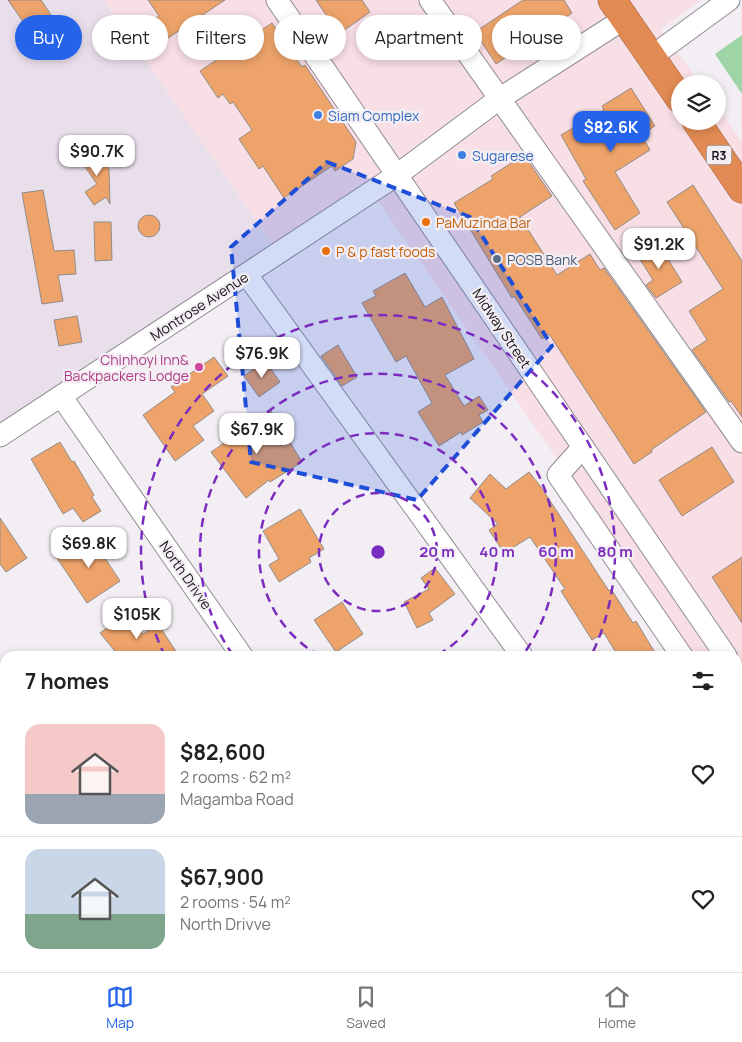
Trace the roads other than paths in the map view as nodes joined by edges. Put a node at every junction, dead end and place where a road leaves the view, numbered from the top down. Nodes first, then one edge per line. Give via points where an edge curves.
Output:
1 (277, 0) edge
2 (430, 0) edge
3 (730, 0) edge
4 (618, 9) edge
5 (651, 57) junction
6 (671, 86) edge
7 (499, 99) junction
8 (702, 130) edge
9 (397, 175) junction
10 (742, 189) edge
11 (247, 274) junction
12 (60, 396) junction
13 (0, 436) edge
14 (742, 442) edge
15 (583, 447) junction
16 (238, 651) edge
17 (518, 651) edge
18 (679, 651) edge
19 (718, 651) edge

1 - 9 street, Midway Street
2 - 7 street
3 - 5 street
4 - 5 highway
4 - 7 street, Montrose Avenue
5 - 6 highway
7 - 9 street, Montrose Avenue
7 - 14 street
8 - 10 highway, R3
9 - 11 street, Montrose Avenue
9 - 15 street, Midway Street
11 - 12 street, Montrose Avenue
11 - 17 street
12 - 13 street, Montrose Avenue
12 - 16 street, North Drivve
15 - 18 street via 558,474
15 - 19 street, Midway Street

